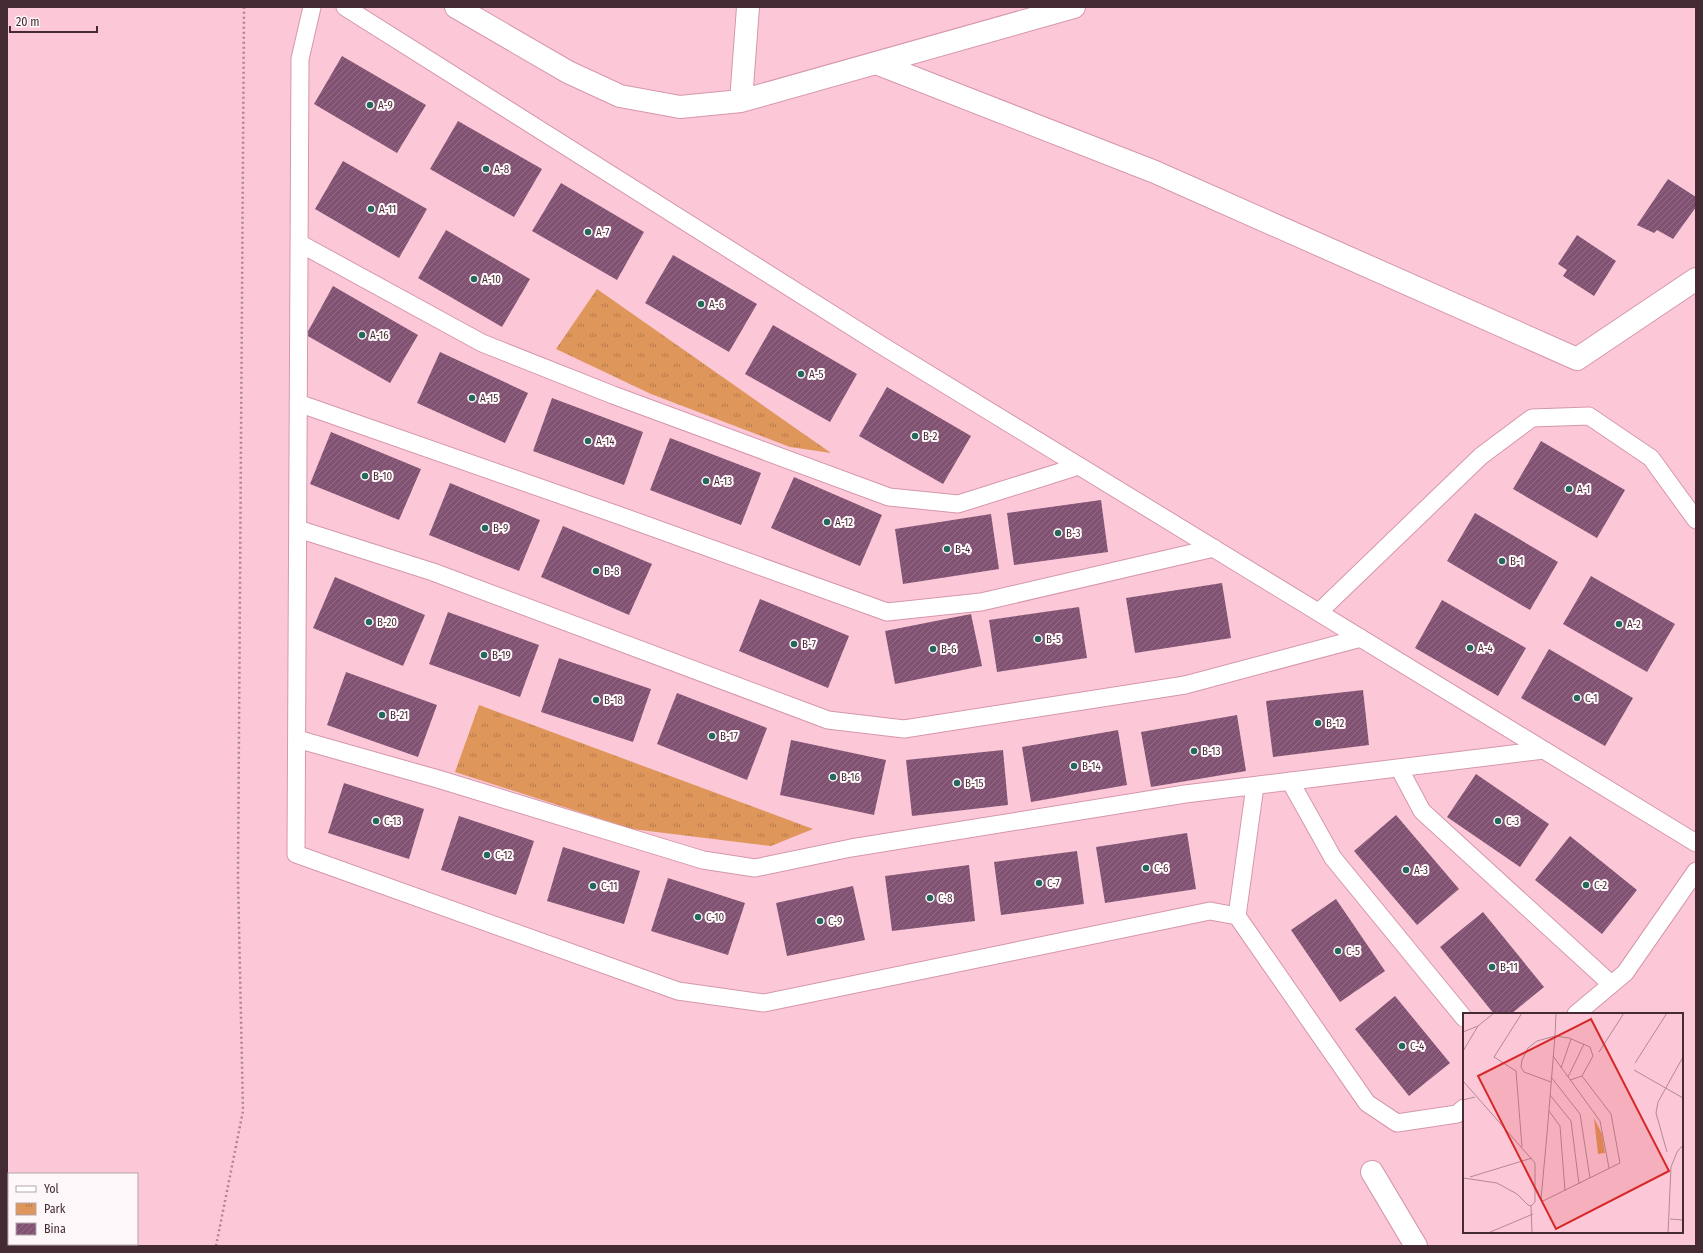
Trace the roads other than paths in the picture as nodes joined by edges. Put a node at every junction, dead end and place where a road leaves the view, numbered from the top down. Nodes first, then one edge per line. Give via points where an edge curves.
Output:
1 (312, 7) edge
2 (345, 7) edge
3 (456, 7) edge
4 (748, 7) edge
5 (1074, 7) edge
6 (876, 63) junction
7 (741, 101) junction
8 (299, 243) junction
9 (1696, 279) edge
10 (298, 403) junction
11 (1079, 466) junction
12 (1696, 520) edge
13 (298, 529) junction
14 (1214, 548) junction
15 (1319, 612) junction
16 (1361, 638) junction
17 (297, 739) junction
18 (1544, 750) junction
19 (1399, 768) junction
20 (1290, 781) junction
21 (1255, 786) junction
22 (1696, 843) edge
23 (1696, 872) edge
24 (1237, 916) junction
25 (1611, 984) junction
26 (1577, 1013) edge
27 (1463, 1017) edge
28 (1463, 1109) edge
29 (1372, 1172) dead end
30 (1416, 1246) edge

1 - 8 lane via 300,59
2 - 11 lane via 881,345
3 - 7 street via 568,72 620,96 680,107
4 - 7 street
5 - 6 street
6 - 7 street
6 - 9 street via 1156,172 1577,359
8 - 10 lane
8 - 11 lane via 482,343 613,395 889,497 958,504
10 - 13 lane
10 - 14 lane via 887,612 981,602
11 - 14 lane
12 - 15 lane via 1651,458 1589,416 1532,418 1481,456
13 - 16 lane via 433,572 828,720 904,728 1185,685
13 - 17 lane
14 - 15 lane
15 - 16 lane
16 - 18 lane
17 - 21 lane via 438,778 703,860 755,868 850,848 1185,794
17 - 24 lane via 296,854 678,991 764,1003 1210,911
18 - 19 lane
18 - 22 lane
19 - 20 lane
19 - 25 lane via 1422,811
20 - 21 lane
20 - 27 lane via 1333,858
21 - 24 lane
23 - 25 lane via 1625,973
24 - 28 lane via 1367,1103 1397,1123 1456,1114
25 - 26 lane
29 - 30 street

